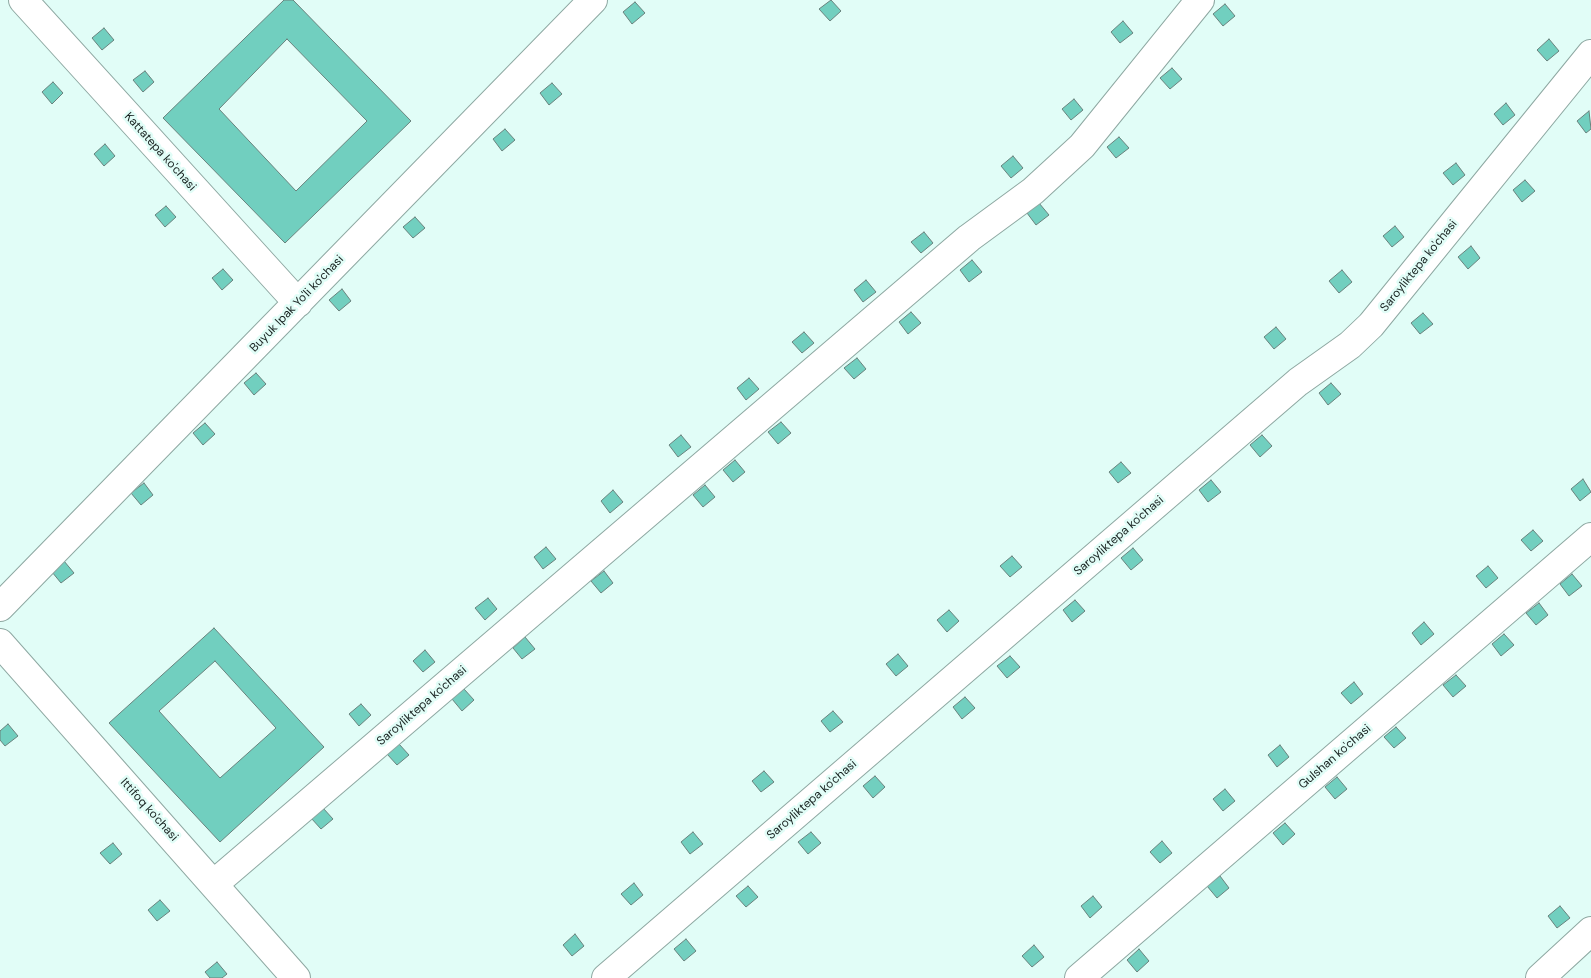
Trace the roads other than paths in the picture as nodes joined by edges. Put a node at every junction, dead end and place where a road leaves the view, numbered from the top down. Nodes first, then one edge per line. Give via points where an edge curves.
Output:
1 (23, 0) edge
2 (593, 0) edge
3 (1200, 0) edge
4 (1591, 54) edge
5 (298, 303) junction
6 (1591, 537) edge
7 (0, 607) edge
8 (0, 643) edge
9 (215, 883) junction
10 (1591, 931) edge
11 (296, 978) edge
12 (606, 978) edge
13 (1079, 978) edge
14 (1540, 978) edge

1 - 5 street, Kattatepa ko'chasi
2 - 5 street, Buyuk Ipak Yo'li ko'chasi
3 - 9 street, Saroyliktepa ko'chasi via 1082,146 1033,191 970,238
4 - 12 street, Saroyliktepa ko'chasi via 1371,325 1350,345 1298,382
5 - 7 street, Buyuk Ipak Yo'li ko'chasi
6 - 13 street, Gulshan ko'chasi
8 - 9 street, Ittifoq ko'chasi
9 - 11 street, Ittifoq ko'chasi
10 - 14 street

